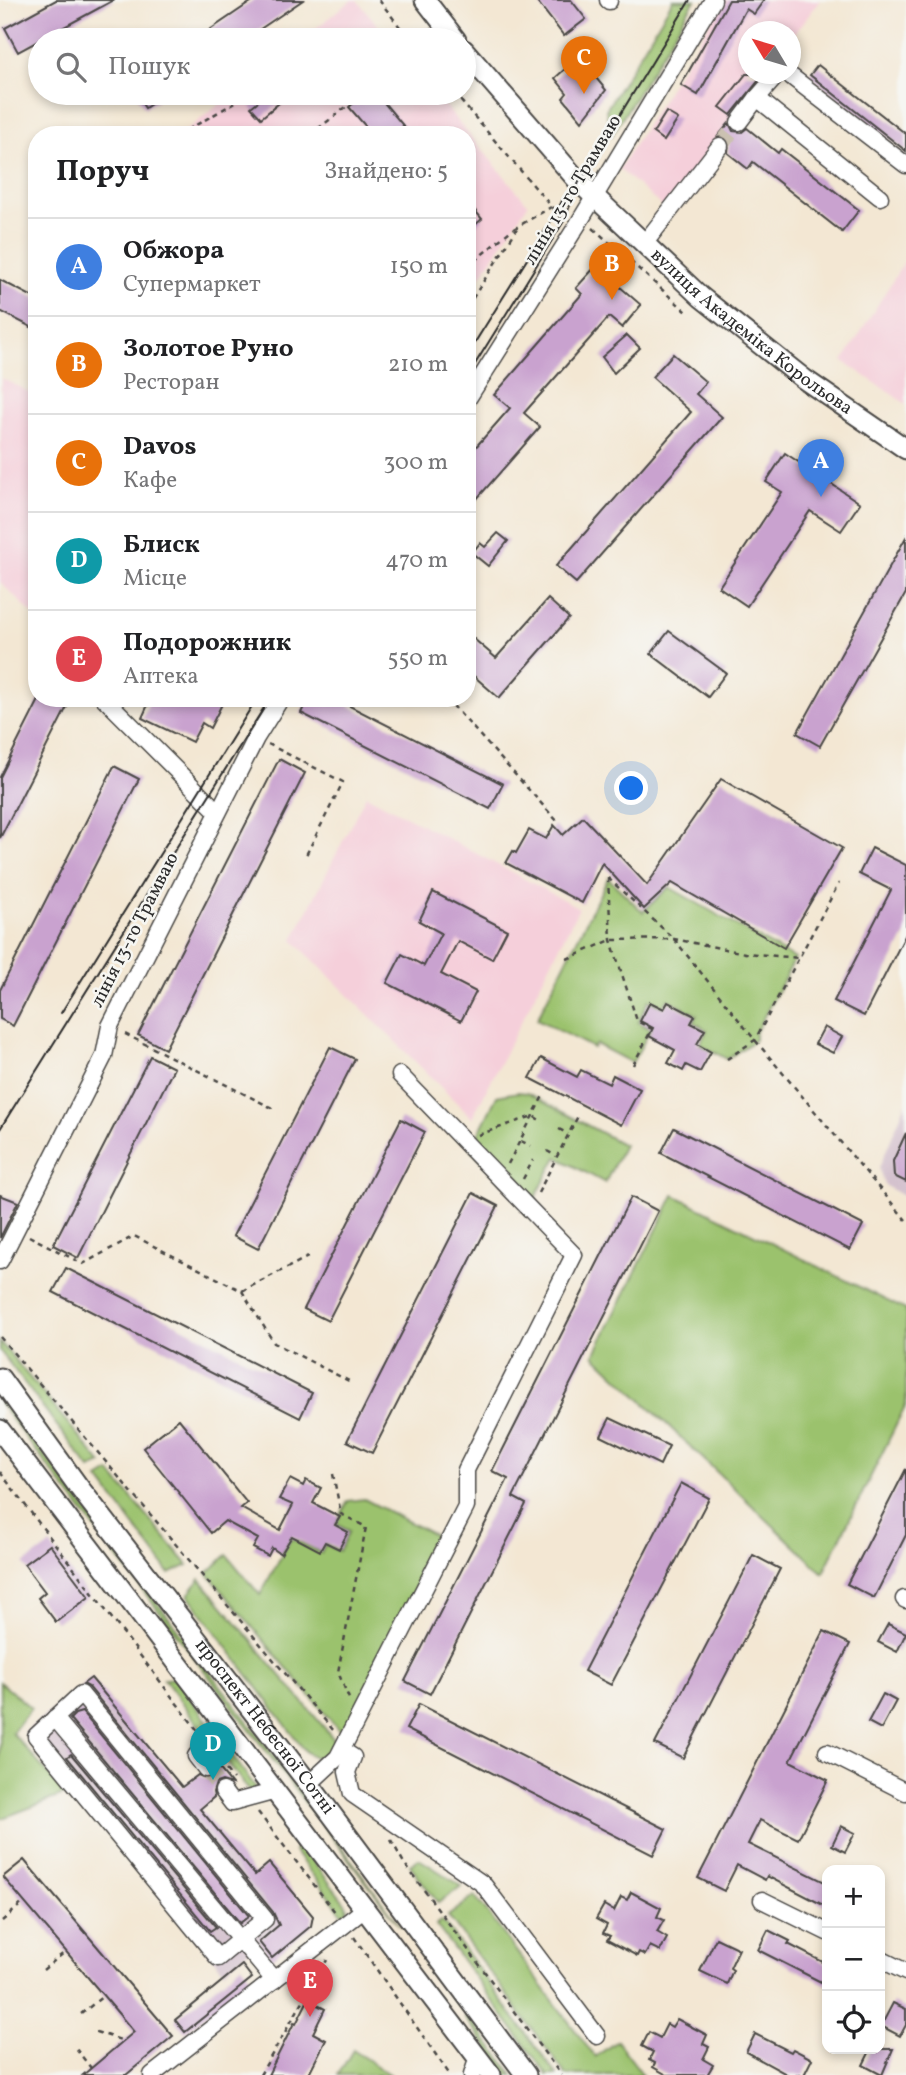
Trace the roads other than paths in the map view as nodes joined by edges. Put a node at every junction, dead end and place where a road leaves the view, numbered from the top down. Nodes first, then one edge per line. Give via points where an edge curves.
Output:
1 (425, 0) edge
2 (713, 0) edge
3 (447, 28) edge
4 (476, 66) edge
5 (769, 84) edge
6 (801, 84) edge
7 (757, 98) junction
8 (739, 122) tunnel mouth
9 (720, 146) tunnel mouth
10 (906, 164) edge
11 (594, 197) junction
12 (880, 197) dead end
13 (645, 244) junction
14 (476, 386) edge
15 (906, 449) edge
16 (113, 707) edge
17 (275, 707) edge
18 (218, 812) junction
19 (400, 1075) dead end
20 (0, 1261) edge
21 (0, 1378) edge
22 (0, 1430) edge
23 (55, 1718) junction
24 (223, 1722) junction
25 (344, 1747) junction
26 (827, 1752) dead end
27 (206, 1769) tunnel mouth
28 (309, 1784) junction
29 (223, 1791) tunnel mouth
30 (276, 1791) junction
31 (906, 1792) edge
32 (762, 1899) dead end
33 (366, 1908) junction
34 (822, 1929) edge
35 (240, 1940) junction
36 (885, 1962) edge
37 (906, 1972) edge
38 (274, 1980) junction
39 (467, 1997) junction
40 (446, 2013) junction
41 (597, 2036) dead end
42 (475, 2066) edge
43 (152, 2075) edge
44 (491, 2075) edge
45 (526, 2075) edge

1 - 3 main road
2 - 11 street, лінія 13-го Трамваю
4 - 11 main road, вулиця Академіка Корольова
5 - 7 street
6 - 10 street
7 - 8 street
7 - 12 street
9 - 13 street
11 - 13 main road, вулиця Академіка Корольова
11 - 14 street, лінія 13-го Трамваю
13 - 15 main road, вулиця Академіка Корольова via 701,297 804,379
16 - 18 street
17 - 18 street, лінія 13-го Трамваю
18 - 20 street, лінія 13-го Трамваю via 110,1026 104,1056
19 - 25 street via 574,1255 466,1470 466,1507
21 - 28 main road, проспект Небесної Сотні via 93,1507
22 - 24 main road, проспект Небесної Сотні
23 - 35 street
23 - 35 street via 36,1736 218,1958
23 - 35 street via 81,1694 265,1919
24 - 27 street via 196,1756
24 - 30 main road, проспект Небесної Сотні
25 - 28 street
25 - 41 street via 353,1757 347,1772 352,1794 483,1884
26 - 31 street
28 - 39 main road, проспект Небесної Сотні
29 - 30 street via 232,1802
30 - 33 main road, проспект Небесної Сотні
32 - 34 street
33 - 38 street via 349,1931
33 - 40 main road, проспект Небесної Сотні
35 - 38 street
36 - 37 street
38 - 43 street
39 - 40 main road
39 - 45 main road, проспект Небесної Сотні
40 - 42 main road, проспект Небесної Сотні
42 - 44 main road, проспект Небесної Сотні

